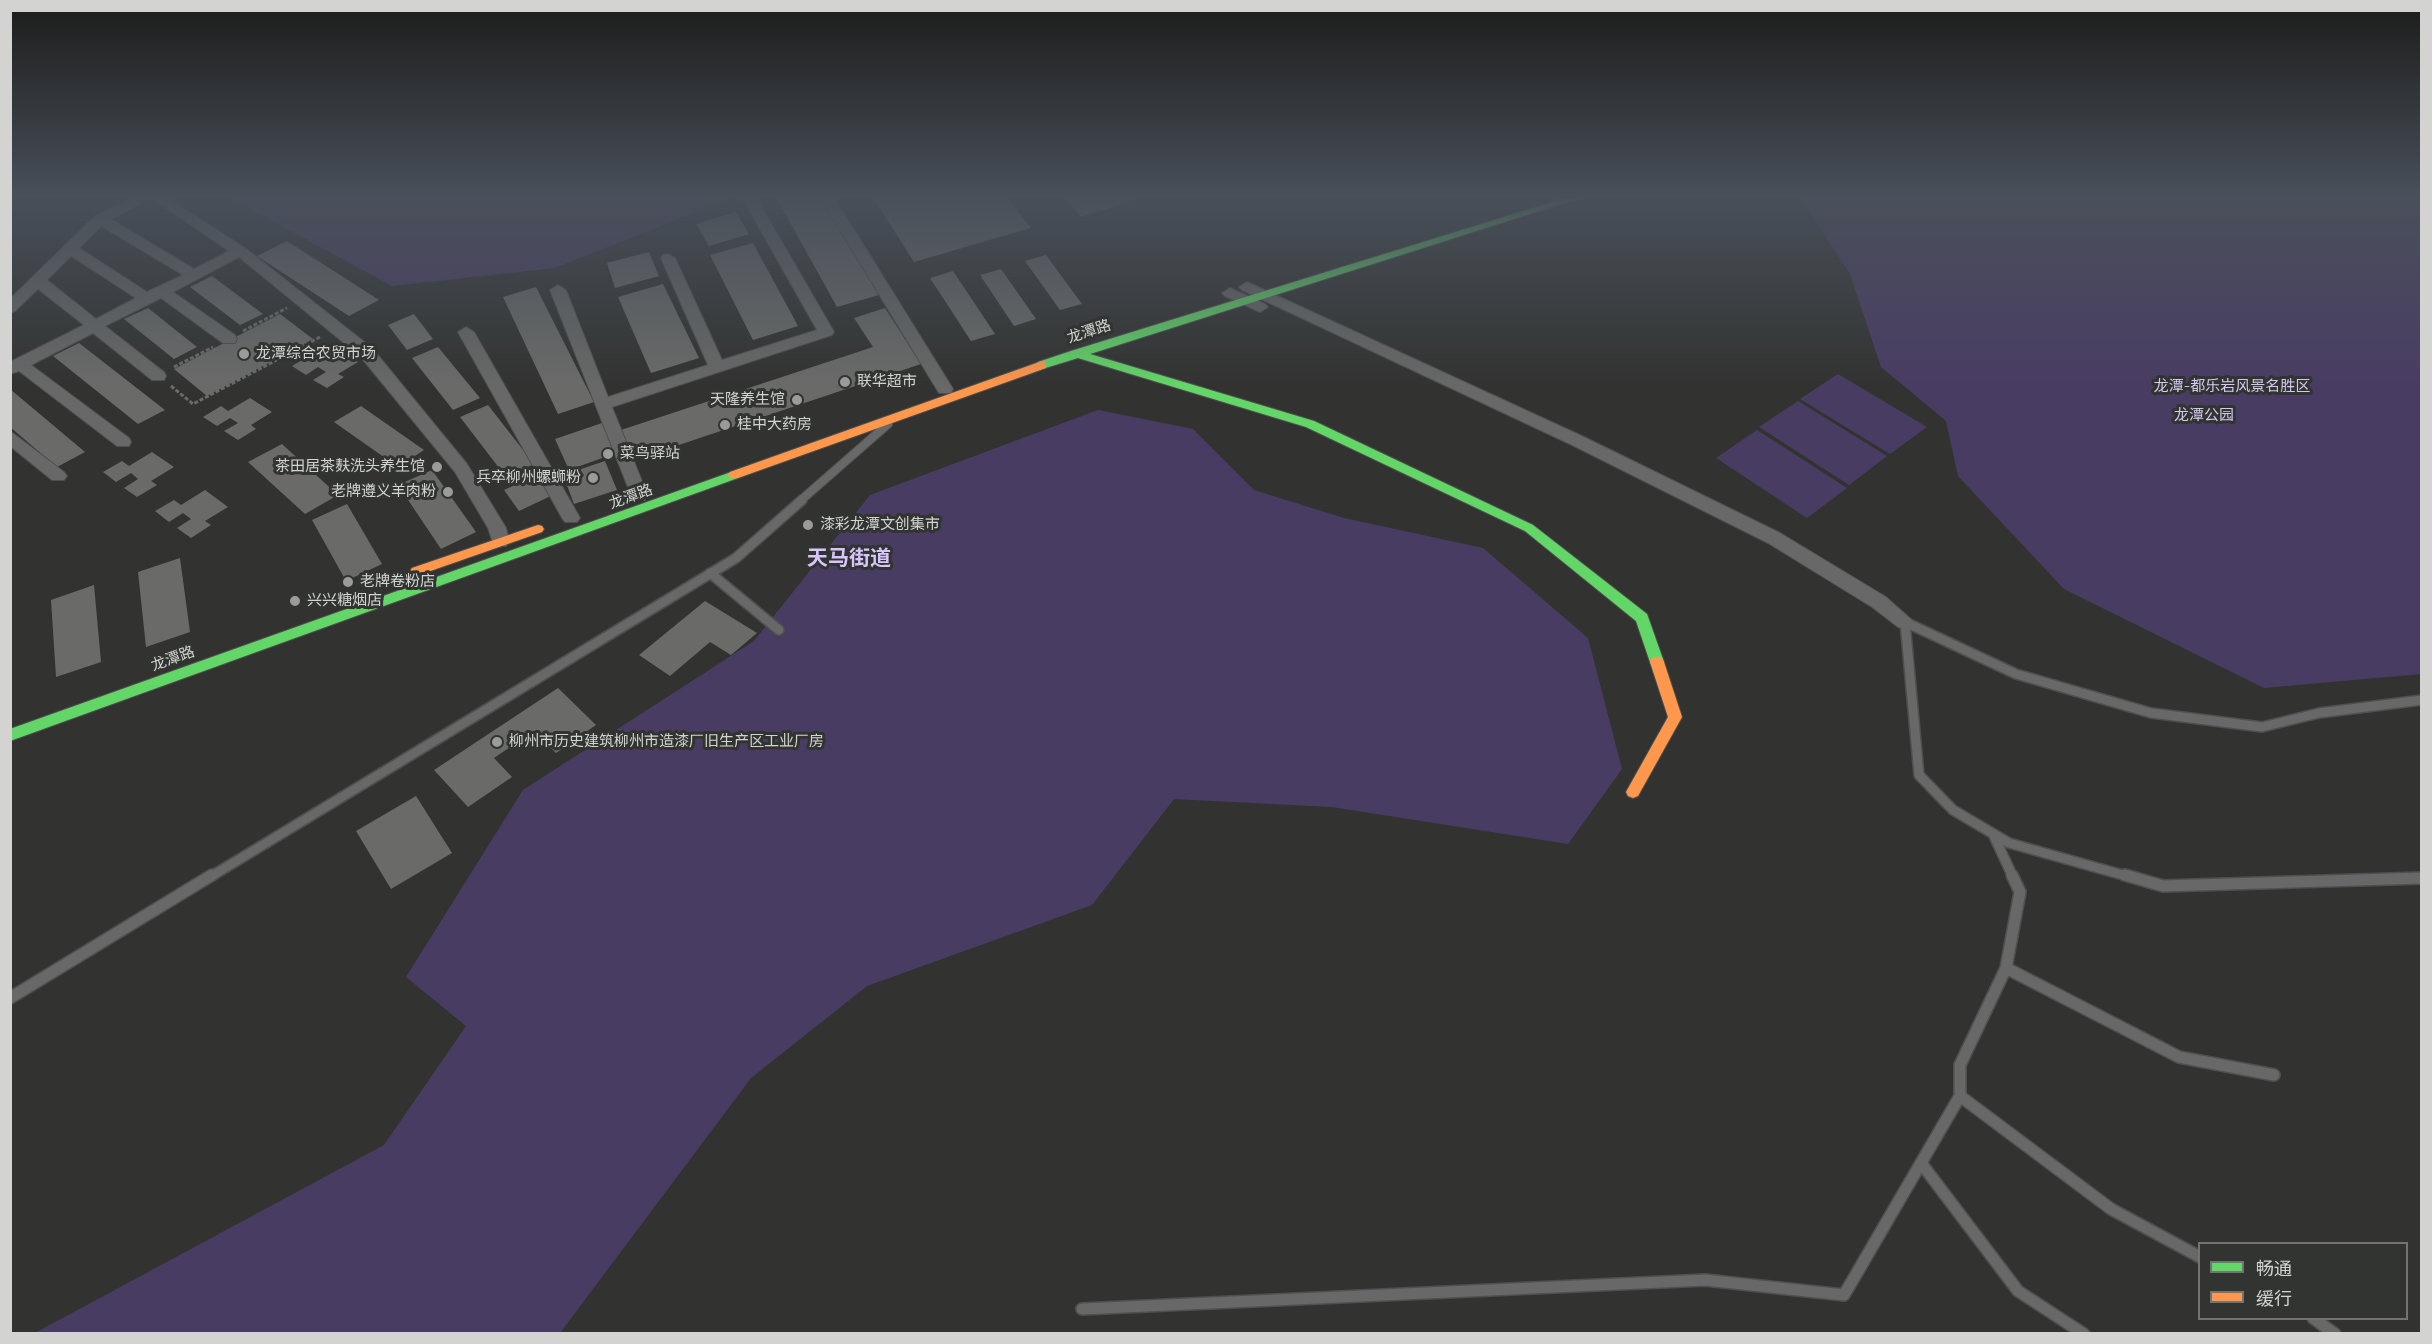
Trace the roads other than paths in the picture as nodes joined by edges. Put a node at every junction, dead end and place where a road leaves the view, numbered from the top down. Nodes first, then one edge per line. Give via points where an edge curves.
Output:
1 (56, 262) edge
2 (90, 262) edge
3 (172, 262) edge
4 (219, 262) edge
5 (253, 262) edge
6 (670, 262) edge
7 (786, 262) edge
8 (866, 262) edge
9 (1348, 262) edge
10 (1355, 262) edge
11 (194, 275) junction
12 (1309, 275) junction
13 (38, 281) junction
14 (558, 290) dead end
15 (162, 291) junction
16 (1241, 294) junction
17 (1264, 295) junction
18 (147, 299) junction
19 (10, 308) edge
20 (95, 326) junction
21 (466, 332) dead end
22 (229, 339) dead end
23 (1059, 348) junction
24 (1076, 353) junction
25 (15, 367) edge
26 (717, 368) junction
27 (158, 376) road end
28 (945, 390) junction
29 (603, 404) junction
30 (895, 419) junction
31 (10, 437) edge
32 (1578, 441) junction
33 (123, 442) dead end
34 (58, 476) dead end
35 (639, 496) junction
36 (560, 522) junction
37 (500, 541) junction
38 (710, 573) junction
39 (400, 577) dead end
40 (1905, 622) junction
41 (779, 630) dead end
42 (2421, 700) edge
43 (10, 735) edge
44 (1633, 792) dead end
45 (1993, 834) junction
46 (2421, 878) edge
47 (2006, 968) junction
48 (10, 998) edge
49 (2274, 1075) dead end
50 (1960, 1096) junction
51 (1921, 1163) junction
52 (2198, 1256) edge
53 (1082, 1309) dead end
54 (2316, 1320) edge
55 (2084, 1334) edge
56 (2335, 1334) edge

1 - 13 street
2 - 18 street
3 - 11 street
4 - 11 street
5 - 37 street via 366,352 461,468 497,528
6 - 26 street
7 - 26 street via 826,332
8 - 28 street
9 - 12 street
10 - 12 street
11 - 15 street
12 - 16 street
12 - 17 street
13 - 19 street
13 - 20 street
14 - 29 street
15 - 18 street
15 - 22 street
16 - 17 street
16 - 23 street, 龙潭路
16 - 24 street, 龙潭路
16 - 32 street via 1540,437
17 - 32 street
18 - 20 street
20 - 25 street
20 - 27 street
21 - 36 street
23 - 24 street
23 - 28 street, 龙潭路
24 - 30 street, 龙潭路
24 - 44 street via 1310,424 1529,528 1642,618 1675,717
25 - 33 street
26 - 29 street
28 - 35 street, 龙潭路
29 - 35 street
30 - 38 lane via 736,558
30 - 43 street, 龙潭路
31 - 34 street
32 - 40 street via 1774,538
35 - 36 street, 龙潭路
36 - 37 street, 龙潭路
37 - 39 street, 龙潭路
38 - 41 lane
38 - 48 lane
40 - 42 lane via 2016,674 2151,713 2262,727 2319,713
40 - 45 lane via 1919,775 1953,810
45 - 46 lane via 2009,843 2163,886
45 - 47 lane via 2020,892
47 - 49 lane via 2179,1057
47 - 50 lane via 1960,1065
50 - 51 lane
50 - 52 lane via 2111,1209
51 - 53 lane via 1844,1295 1705,1280
51 - 55 lane via 2018,1291
54 - 56 lane

